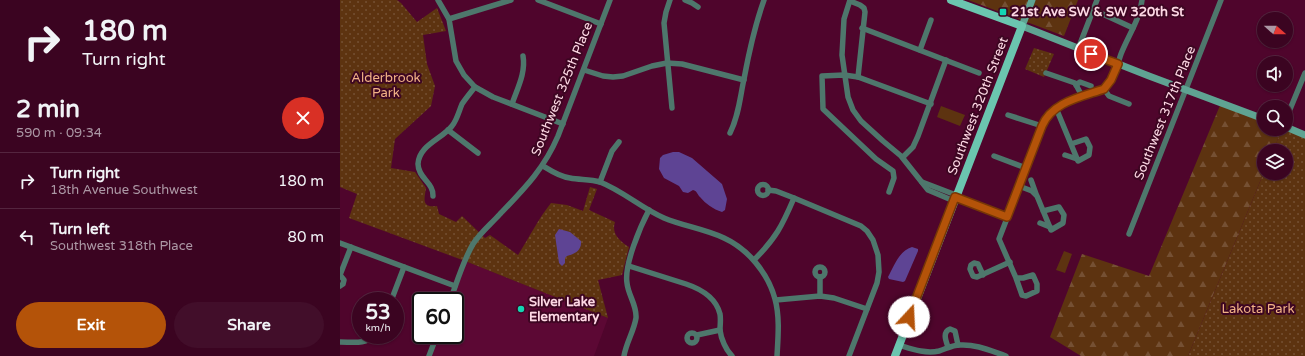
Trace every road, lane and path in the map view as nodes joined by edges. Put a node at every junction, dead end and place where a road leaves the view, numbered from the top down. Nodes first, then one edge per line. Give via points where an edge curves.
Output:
1 (438, 0) edge
2 (511, 0) edge
3 (538, 0) edge
4 (610, 0) edge
5 (670, 0) edge
6 (685, 0) edge
7 (764, 0) edge
8 (951, 0) edge
9 (1032, 0) edge
10 (1098, 0) edge
11 (1221, 0) edge
12 (850, 1) edge
13 (495, 2) edge
14 (550, 2) edge
15 (1140, 2) edge
16 (698, 8) dead end
17 (1094, 10) junction
18 (449, 20) junction
19 (931, 20) dead end
20 (601, 24) junction
21 (1022, 26) junction
22 (862, 28) junction
23 (1133, 28) junction
24 (1078, 48) junction
25 (920, 50) junction
26 (523, 56) dead end
27 (946, 60) junction
28 (667, 63) junction
29 (1118, 64) junction
30 (584, 70) junction
31 (979, 73) dead end
32 (1046, 73) dead end
33 (1305, 73) edge
34 (844, 75) junction
35 (858, 77) junction
36 (744, 80) junction
37 (1076, 85) junction
38 (1091, 86) dead end
39 (475, 87) junction
40 (1104, 89) junction
41 (1186, 90) junction
42 (1082, 96) junction
43 (1293, 102) edge
44 (512, 104) junction
45 (930, 104) junction
46 (1129, 104) dead end
47 (672, 108) dead end
48 (1056, 108) junction
49 (1008, 115) dead end
50 (1257, 116) edge
51 (563, 124) junction
52 (1042, 126) junction
53 (448, 130) junction
54 (1293, 130) edge
55 (730, 133) dead end
56 (1305, 135) edge
57 (619, 142) dead end
58 (1071, 144) junction
59 (478, 152) dead end
60 (1065, 155) dead end
61 (994, 156) dead end
62 (903, 157) junction
63 (1077, 158) junction
64 (543, 166) junction
65 (1026, 168) junction
66 (1031, 180) dead end
67 (600, 182) junction
68 (1019, 186) junction
69 (768, 190) dead end
70 (889, 192) dead end
71 (433, 196) dead end
72 (1037, 196) junction
73 (794, 198) junction
74 (955, 198) junction
75 (649, 210) junction
76 (1043, 211) junction
77 (1007, 217) junction
78 (1040, 223) dead end
79 (1050, 227) junction
80 (1129, 234) dead end
81 (340, 242) edge
82 (351, 247) junction
83 (754, 260) junction
84 (1010, 262) junction
85 (629, 266) junction
86 (404, 267) junction
87 (340, 275) edge
88 (983, 275) dead end
89 (820, 277) dead end
90 (1016, 278) dead end
91 (340, 286) edge
92 (455, 286) junction
93 (394, 292) edge
94 (453, 292) edge
95 (820, 296) junction
96 (776, 300) junction
97 (867, 309) junction
98 (720, 330) junction
99 (697, 335) dead end
100 (340, 342) edge
101 (352, 342) edge
102 (434, 344) edge
103 (899, 344) junction
104 (958, 345) junction
105 (948, 347) junction
106 (429, 356) edge
107 (624, 356) edge
108 (732, 356) edge
109 (778, 356) edge
110 (849, 356) edge
111 (895, 356) edge
112 (1006, 356) edge

1 - 18 street
2 - 13 street
3 - 14 street
4 - 20 street, Southwest 325th Place
5 - 28 street via 664,23
6 - 16 street
7 - 36 street
8 - 21 main road
9 - 21 main road, Southwest 320th Street
10 - 17 street
11 - 41 street, Southwest 317th Place
12 - 22 street via 864,8
12 - 34 street via 842,37
13 - 18 street
14 - 20 street
15 - 23 street
17 - 23 street
17 - 24 street
18 - 39 street via 456,61
19 - 25 street
20 - 30 street, Southwest 325th Place
21 - 24 main road
21 - 74 main road, Southwest 320th Street
22 - 25 street
22 - 35 street
23 - 29 street
24 - 29 main road
25 - 27 street
26 - 44 street via 523,75
27 - 31 street
27 - 45 street
28 - 30 street via 613,77
28 - 36 street via 690,65
28 - 47 street
29 - 40 street
29 - 41 main road
30 - 51 street, Southwest 325th Place
32 - 37 street
33 - 43 street
34 - 35 street
34 - 62 street via 853,110 861,121
34 - 70 street via 822,76 823,109 893,171 894,178
35 - 45 street
36 - 55 street via 736,122
37 - 38 street via 1080,82
37 - 42 street
39 - 44 street
39 - 53 street
40 - 42 street
40 - 46 street via 1109,96
41 - 50 main road
41 - 80 street, Southwest 317th Place
42 - 48 street
44 - 51 street
45 - 62 street via 913,147
48 - 52 street
48 - 58 street
49 - 52 street
51 - 64 street, Southwest 325th Place
52 - 65 street
53 - 59 street
53 - 71 street via 422,152 419,160 419,171 434,192
54 - 56 main road
57 - 67 street via 608,157
58 - 63 street
58 - 63 street via 1085,138 1090,147 1088,156 1078,161
60 - 63 street
61 - 65 street
62 - 74 street via 928,190
64 - 67 street via 571,179
64 - 92 street, Southwest 325th Place via 474,243
65 - 68 street
66 - 72 street
67 - 75 street
68 - 72 street
68 - 77 street
69 - 73 street
72 - 76 street
73 - 83 street via 774,239
73 - 97 street via 861,226 873,240 878,262 877,283
74 - 77 street
74 - 103 main road, Southwest 320th Street
75 - 83 street via 724,238
75 - 85 street via 639,230
76 - 79 street
76 - 79 street via 1058,207 1064,215 1061,225 1051,230
77 - 84 street via 1000,239
78 - 79 street
81 - 82 street
82 - 86 street
82 - 87 street
83 - 96 street via 763,272
84 - 88 street
84 - 90 street
85 - 98 street via 704,292 717,307
85 - 107 street via 627,284 636,317
86 - 92 street
86 - 93 street
87 - 91 street via 344,280
89 - 95 street
92 - 94 street, Southwest 325th Place
95 - 96 street
95 - 97 street
96 - 109 street
97 - 110 street
98 - 99 street
98 - 108 street
100 - 101 street
102 - 106 street
103 - 105 street via 921,351 935,351
103 - 111 main road, Southwest 320th Street
104 - 105 street
104 - 105 street via 955,331 950,329 945,334
104 - 112 street via 980,347

